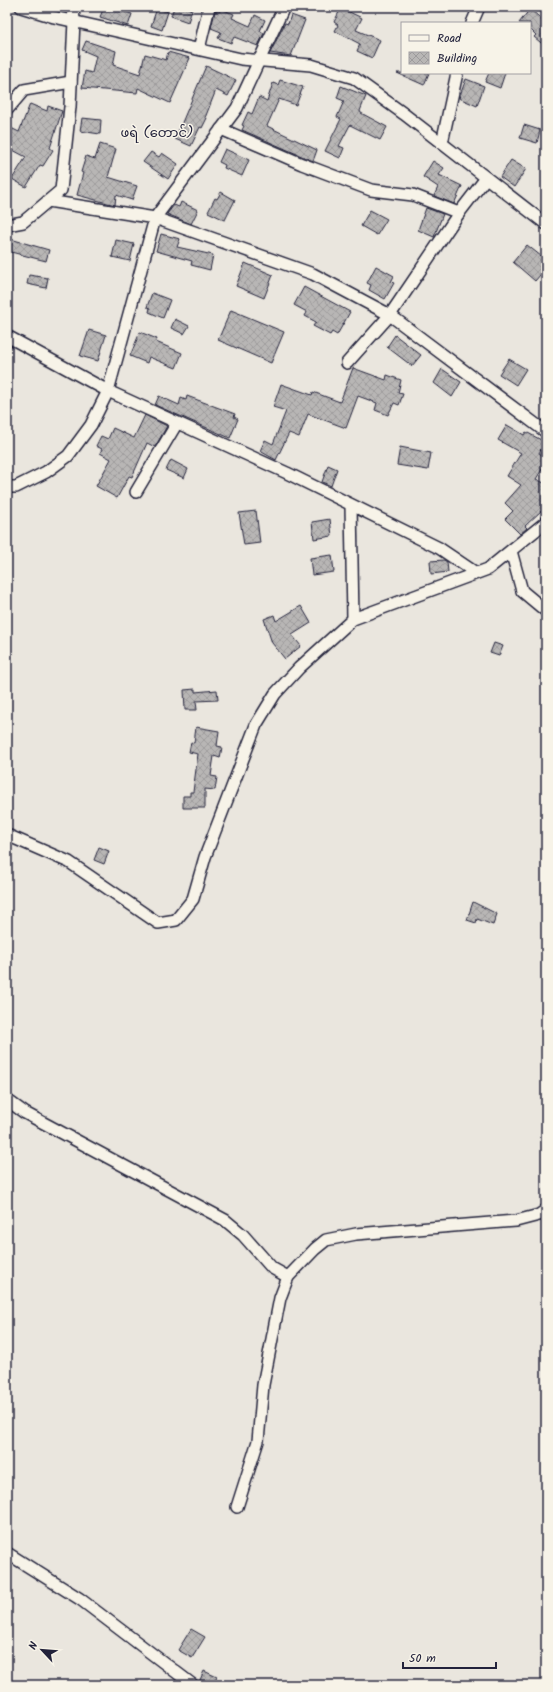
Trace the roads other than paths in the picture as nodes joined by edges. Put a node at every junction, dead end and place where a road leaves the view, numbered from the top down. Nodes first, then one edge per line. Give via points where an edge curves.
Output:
1 (22, 7) edge
2 (73, 7) edge
3 (209, 7) edge
4 (284, 7) edge
5 (479, 7) edge
6 (74, 22) junction
7 (472, 22) edge
8 (199, 50) junction
9 (258, 61) junction
10 (457, 74) edge
11 (71, 82) junction
12 (7, 110) edge
13 (221, 129) junction
14 (442, 143) junction
15 (486, 178) junction
16 (48, 201) junction
17 (459, 213) junction
18 (155, 218) junction
19 (546, 224) edge
20 (7, 225) edge
21 (390, 315) junction
22 (7, 336) edge
23 (347, 363) dead end
24 (108, 391) junction
25 (177, 423) junction
26 (546, 432) edge
27 (7, 487) edge
28 (136, 492) dead end
29 (351, 505) junction
30 (546, 522) edge
31 (511, 551) junction
32 (476, 573) junction
33 (546, 612) edge
34 (353, 619) junction
35 (7, 835) edge
36 (7, 1100) edge
37 (546, 1210) edge
38 (288, 1277) junction
39 (236, 1507) dead end
40 (7, 1553) edge
41 (193, 1685) edge

1 - 6 street
2 - 6 street
3 - 8 street
4 - 9 street
5 - 7 street
6 - 8 street
6 - 11 street
8 - 9 street
9 - 13 street via 237,108
9 - 14 street via 311,65 354,78
10 - 14 street
11 - 12 street via 24,90
11 - 16 street via 61,190
13 - 17 street via 371,190 413,195
13 - 18 street
14 - 15 street
15 - 17 street
15 - 19 street
16 - 18 street
16 - 20 street via 23,222
17 - 21 street
18 - 21 street via 313,274
18 - 24 street
21 - 23 street
21 - 26 street
22 - 24 street
24 - 25 street
24 - 27 street via 91,425 68,456 46,472 16,487
25 - 28 street
25 - 29 street
29 - 32 street via 438,548
29 - 34 street
30 - 31 street
31 - 32 street via 488,569
31 - 33 street via 522,591
32 - 34 street
34 - 35 street via 299,668 275,694 256,725 204,857 193,899 176,920 158,923 69,862
36 - 38 street via 25,1113 225,1220 243,1235 272,1268
37 - 38 street via 540,1215 516,1221 356,1234 326,1240
38 - 39 street via 280,1298 263,1385 258,1441
40 - 41 street via 80,1599

